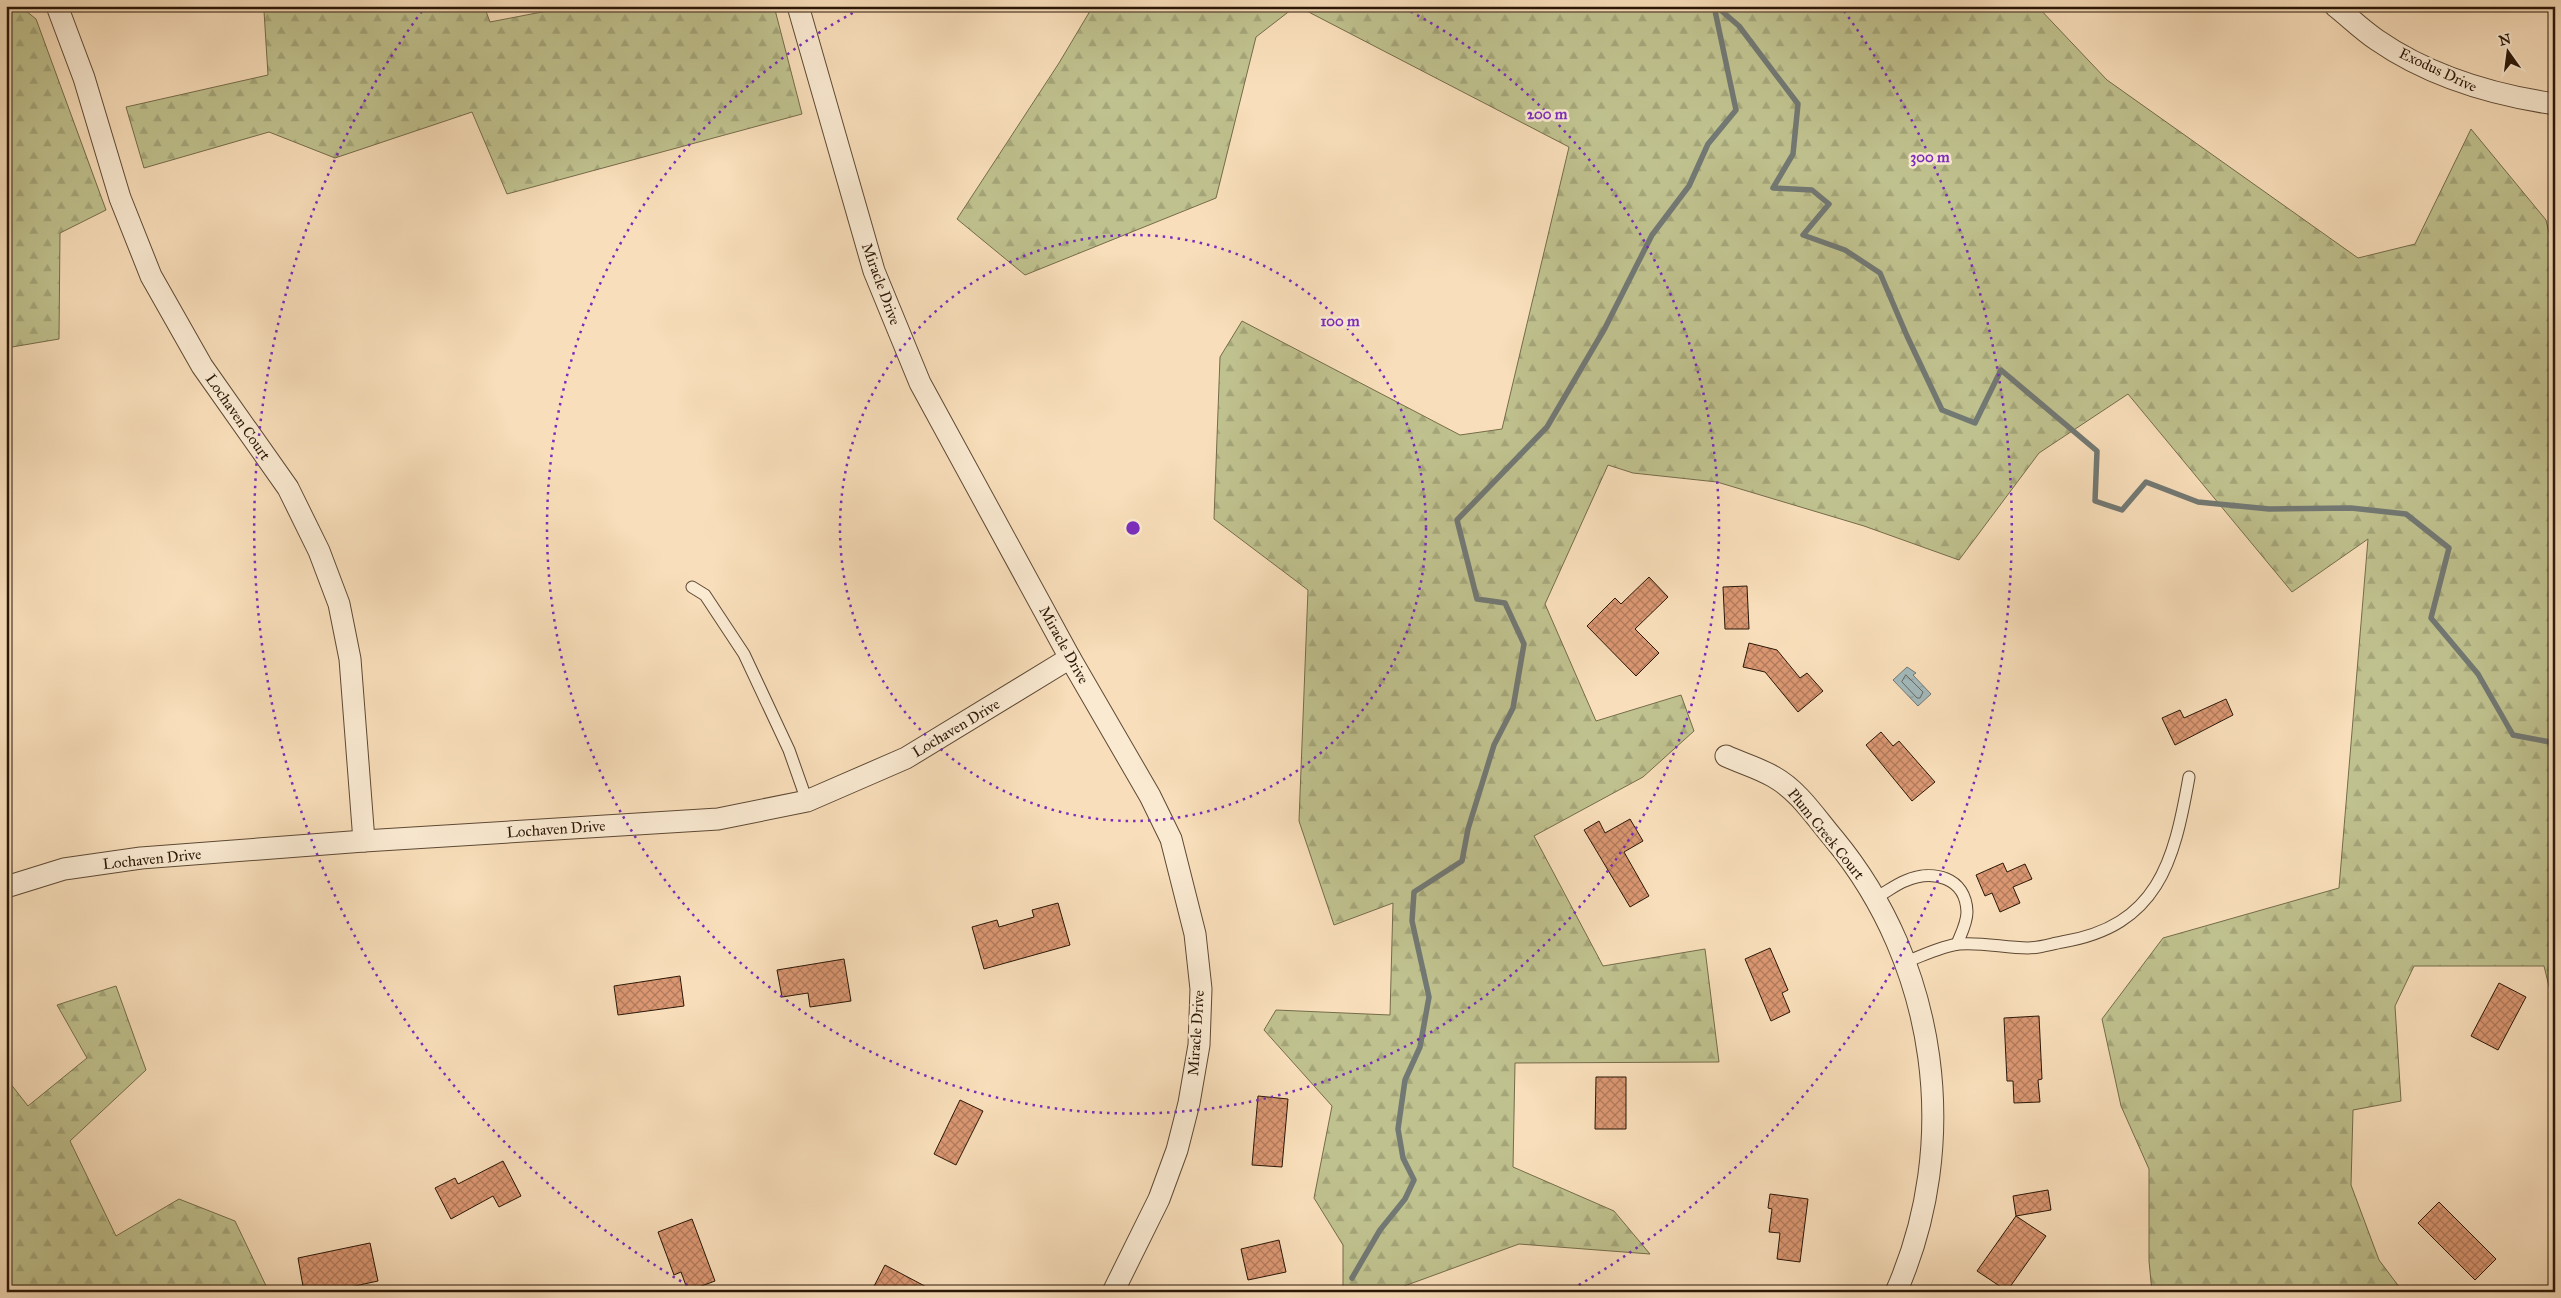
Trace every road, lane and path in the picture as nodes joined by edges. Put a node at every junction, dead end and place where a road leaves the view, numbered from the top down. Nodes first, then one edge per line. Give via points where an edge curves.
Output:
1 (58, 6) edge
2 (798, 6) edge
3 (2335, 6) edge
4 (2555, 104) edge
5 (692, 587) dead end
6 (1070, 658) junction
7 (1726, 756) dead end
8 (2189, 777) dead end
9 (807, 800) junction
10 (364, 841) junction
11 (6, 888) edge
12 (1875, 898) junction
13 (1957, 944) junction
14 (1905, 962) junction
15 (1113, 1292) edge
16 (1896, 1292) edge

1 - 10 street, Lochaven Court via 84,78 120,198 151,276 202,366 288,488 320,551 339,604 350,659
2 - 6 street, Miracle Drive via 874,271 920,383
3 - 4 street, Exodus Drive via 2377,40 2421,65 2483,90
5 - 9 lane via 705,595 744,654 789,750
6 - 9 street, Lochaven Drive via 906,758
6 - 15 street, Miracle Drive via 1150,796 1171,839 1195,934 1201,989 1199,1045 1177,1150 1159,1199
7 - 12 street, Plum Creek Court via 1774,777 1794,791 1857,866
8 - 13 lane via 2181,821 2160,880 2139,908 2115,927 2089,938 2028,948
9 - 10 street, Lochaven Drive via 718,819
10 - 11 street, Lochaven Drive via 141,858 64,870
12 - 13 lane via 1905,881 1926,876 1942,876 1953,881 1961,889 1967,912
12 - 14 street, Plum Creek Court
13 - 14 lane
14 - 16 street, Plum Creek Court via 1913,979 1928,1040 1934,1103 1930,1170 1912,1256

